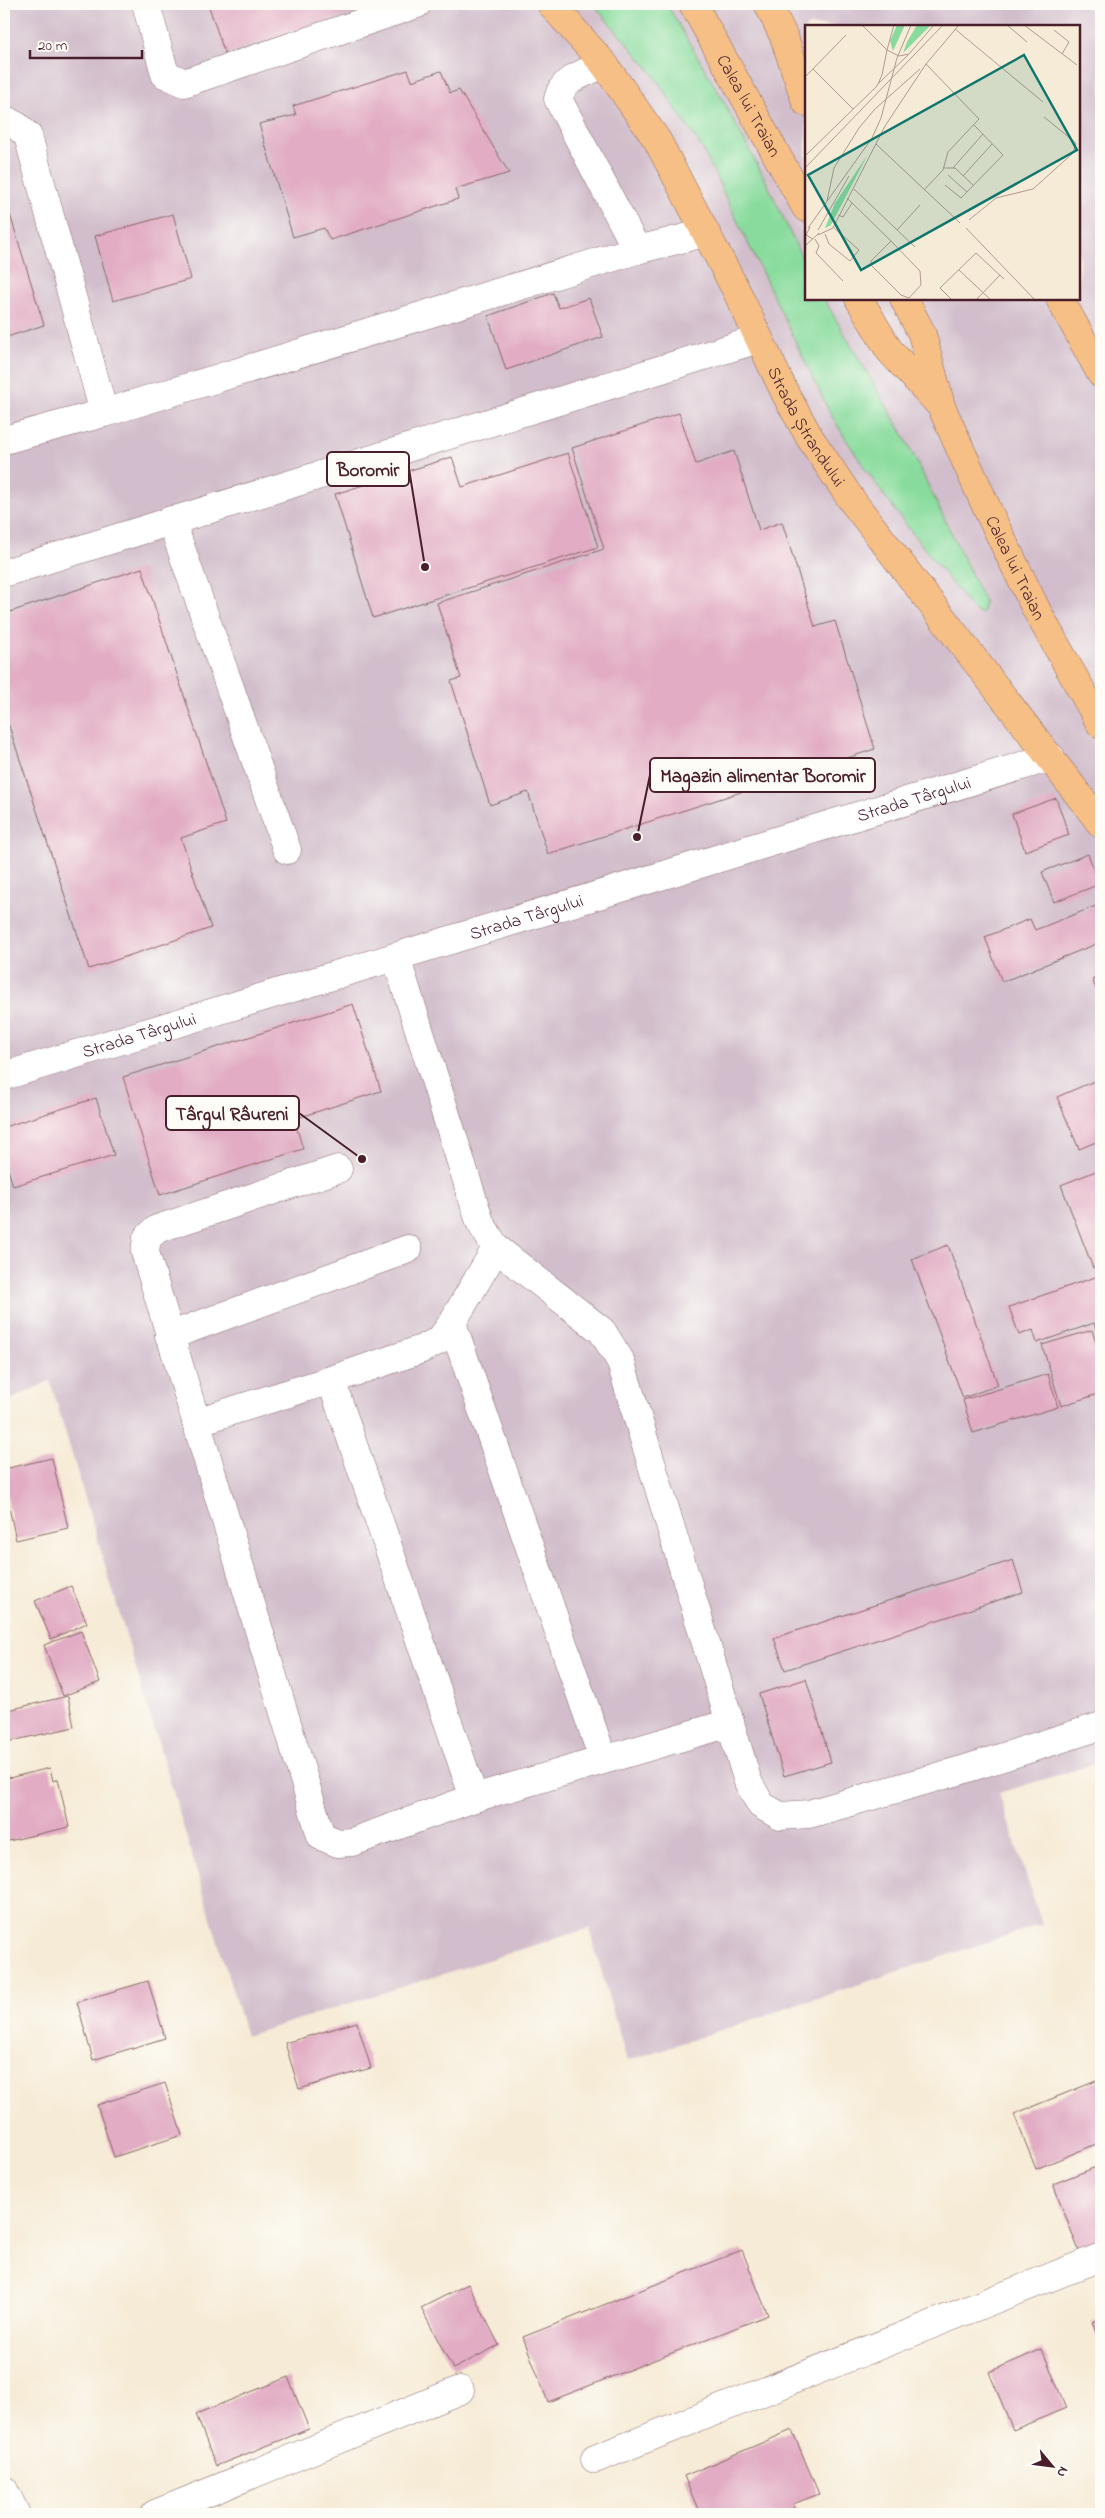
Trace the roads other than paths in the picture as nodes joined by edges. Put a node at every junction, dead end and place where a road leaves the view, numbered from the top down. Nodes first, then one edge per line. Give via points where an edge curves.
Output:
1 (146, 4) edge
2 (417, 4) edge
3 (552, 4) edge
4 (693, 4) edge
5 (768, 4) edge
6 (784, 37) junction
7 (805, 54) edge
8 (604, 64) junction
9 (805, 99) edge
10 (4, 119) edge
11 (805, 206) edge
12 (705, 233) junction
13 (637, 250) junction
14 (860, 300) edge
15 (905, 300) edge
16 (1061, 300) edge
17 (759, 339) junction
18 (1101, 374) edge
19 (941, 406) junction
20 (104, 413) junction
21 (4, 440) edge
22 (170, 520) junction
23 (4, 573) edge
24 (1101, 724) edge
25 (1051, 757) junction
26 (1101, 824) edge
27 (288, 850) dead end
28 (396, 957) junction
29 (4, 1076) edge
30 (338, 1169) dead end
31 (496, 1248) junction
32 (408, 1249) dead end
33 (452, 1323) junction
34 (169, 1336) junction
35 (331, 1380) junction
36 (196, 1422) junction
37 (730, 1723) junction
38 (1101, 1726) edge
39 (603, 1758) junction
40 (474, 1798) junction
41 (1101, 2258) edge
42 (460, 2390) dead end
43 (595, 2459) dead end
44 (4, 2490) edge
45 (16, 2514) edge
46 (155, 2514) edge

1 - 2 street via 165,74 184,83
3 - 8 main road, Strada Ștrandului
4 - 11 main road, Calea lui Traian
5 - 6 main road
6 - 7 main road
6 - 9 main road
8 - 12 main road, Strada Ștrandului via 657,140
8 - 13 street via 565,83 558,99
10 - 20 street via 28,136
12 - 13 street
12 - 17 main road, Strada Ștrandului
13 - 20 street
14 - 19 main road, Calea lui Traian via 889,350
15 - 19 main road, Calea lui Traian via 922,334
16 - 18 main road
17 - 22 street
17 - 25 main road, Strada Ștrandului via 810,438 853,502
19 - 24 main road, Calea lui Traian via 1038,613
20 - 21 street
22 - 23 street
22 - 27 street
25 - 26 main road, Strada Ștrandului
25 - 28 street, Strada Târgului
28 - 29 street, Strada Târgului
28 - 31 street via 480,1222
30 - 34 street via 157,1229 147,1238 145,1252
31 - 33 street
31 - 37 street via 602,1331 620,1360
32 - 34 street
33 - 35 street via 440,1340 422,1349
33 - 39 street
34 - 36 street
35 - 36 street
35 - 40 street
36 - 40 street via 321,1836 338,1843 352,1842
37 - 38 street via 748,1782 761,1805 780,1816 809,1814
37 - 39 street
39 - 40 street
41 - 43 street
42 - 46 street
44 - 45 street

